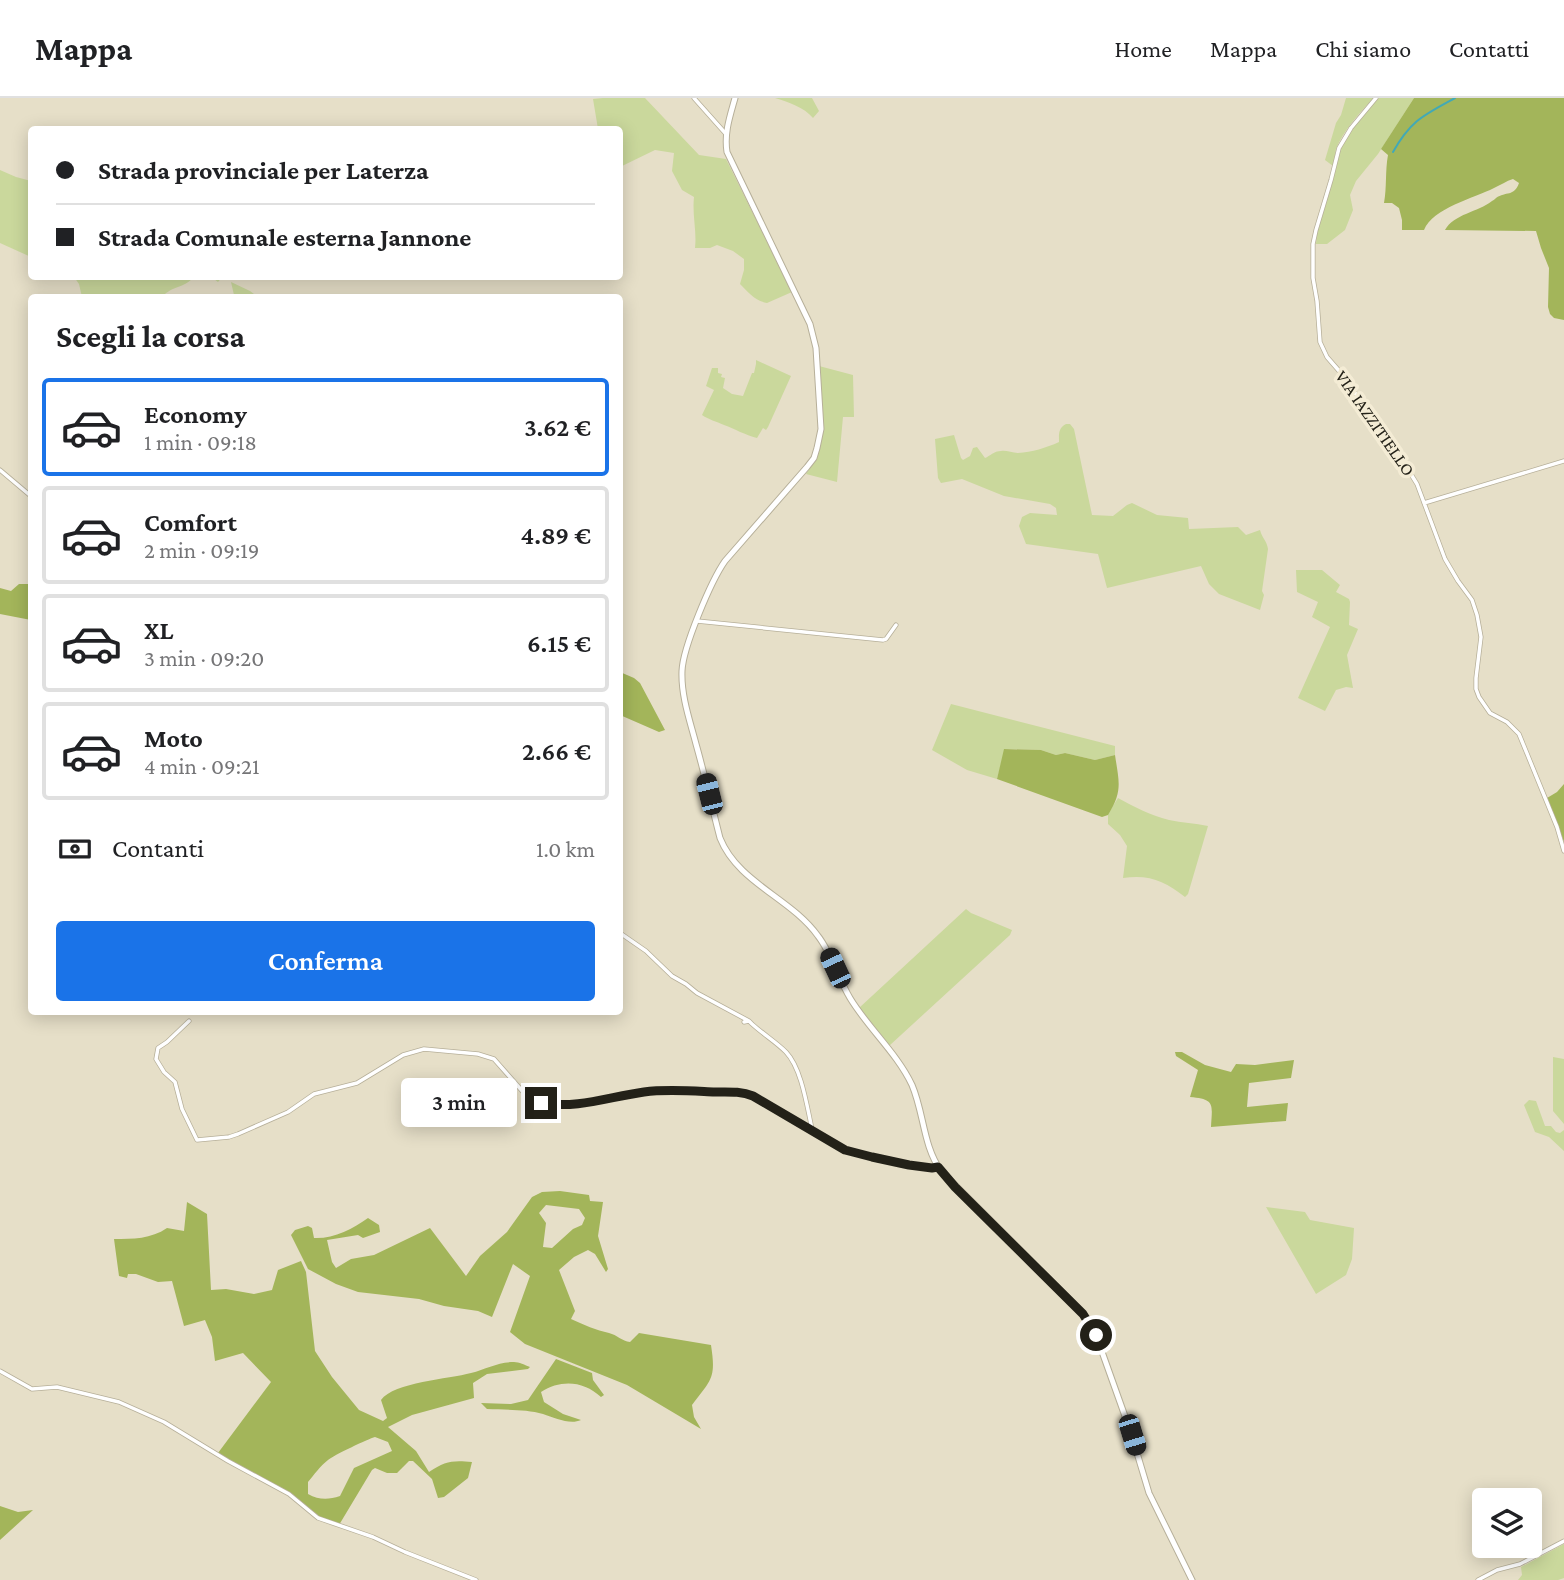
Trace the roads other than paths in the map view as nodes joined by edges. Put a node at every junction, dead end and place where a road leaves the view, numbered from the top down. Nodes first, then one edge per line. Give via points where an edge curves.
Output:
1 (694, 98) edge
2 (736, 98) edge
3 (1376, 98) edge
4 (726, 134) junction
5 (1564, 461) edge
6 (0, 470) edge
7 (28, 494) edge
8 (1424, 503) junction
9 (697, 621) junction
10 (896, 625) dead end
11 (1564, 850) edge
12 (623, 935) edge
13 (189, 1021) dead end
14 (813, 1132) junction
15 (938, 1167) junction
16 (0, 1371) edge
17 (1564, 1541) edge
18 (476, 1580) edge
19 (1192, 1580) edge
20 (1478, 1580) edge

1 - 4 street
2 - 4 main road
3 - 8 street, VIA IAZZITIELLO via 1339,148 1315,230 1318,329 1323,351 1406,465
4 - 9 main road via 731,163 814,335 820,438 814,458 722,567
5 - 8 street
6 - 7 street
8 - 11 street, VIA IAZZITIELLO via 1446,559 1477,615 1479,697 1490,713 1518,734
9 - 10 street via 883,640
9 - 15 main road via 684,657 683,688 724,849 820,937 849,996 910,1081
12 - 14 street via 791,1059
13 - 14 street via 158,1048 156,1059 175,1082 197,1140 238,1134 288,1112 314,1094 356,1083 403,1055 430,1049 494,1059 524,1093 541,1103 593,1103 662,1090 738,1092 753,1096
14 - 15 street via 858,1154
15 - 19 main road via 1089,1322 1149,1493
16 - 18 street via 32,1389 57,1387 120,1402 289,1494 318,1518
17 - 20 street

